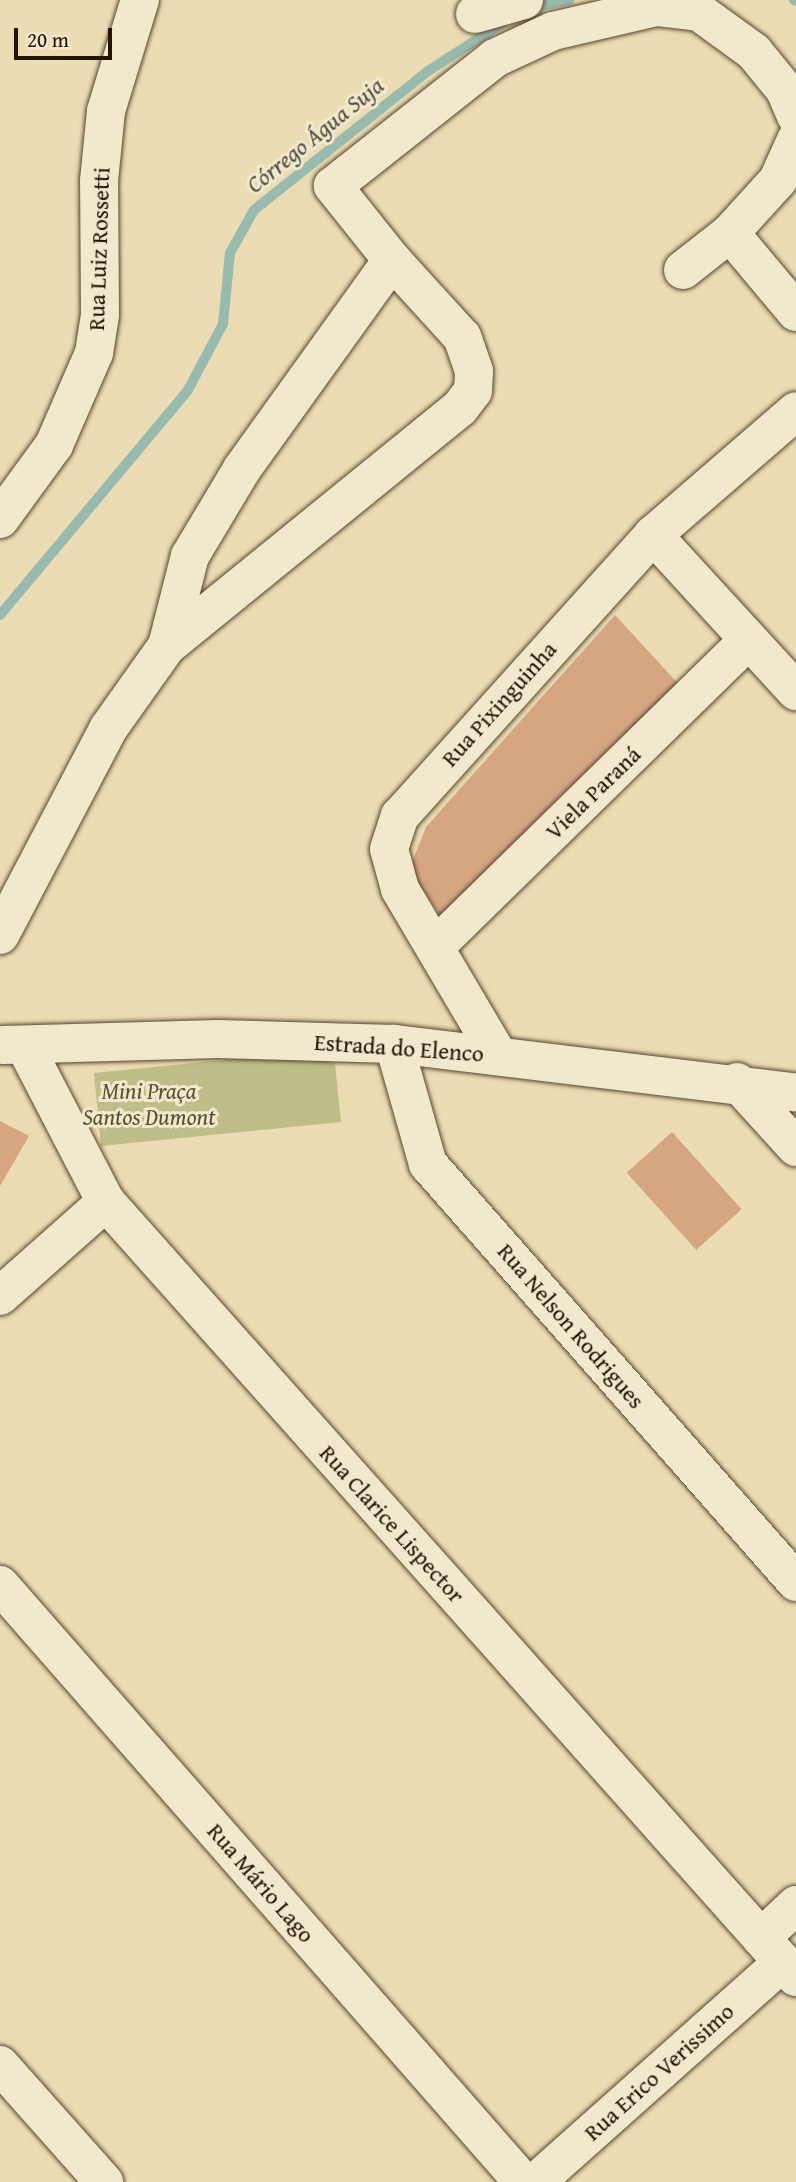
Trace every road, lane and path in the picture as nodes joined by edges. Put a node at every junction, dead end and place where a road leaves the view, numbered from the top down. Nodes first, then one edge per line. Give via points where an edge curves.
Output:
1 (140, 0) edge
2 (524, 0) edge
3 (475, 14) dead end
4 (796, 116) edge
5 (796, 140) edge
6 (730, 233) junction
7 (392, 260) junction
8 (683, 270) dead end
9 (796, 312) edge
10 (796, 411) edge
11 (0, 519) edge
12 (653, 535) junction
13 (748, 640) junction
14 (167, 646) junction
15 (796, 691) edge
16 (0, 935) edge
17 (437, 946) junction
18 (394, 1044) junction
19 (13, 1045) edge
20 (498, 1055) junction
21 (737, 1082) junction
22 (796, 1093) edge
23 (796, 1147) edge
24 (106, 1202) junction
25 (0, 1296) edge
26 (796, 1581) edge
27 (0, 1585) edge
28 (796, 1905) edge
29 (780, 1959) edge
30 (0, 2066) edge
31 (521, 2180) edge
32 (104, 2182) edge

1 - 11 street, Rua Luiz Rossetti via 106,111 99,181 100,314 94,353 54,445
2 - 3 street
4 - 7 street via 785,90 754,52 699,12 656,7 553,31 495,58 333,186
5 - 6 street via 779,180
6 - 8 street
6 - 9 street
7 - 14 street via 242,469 190,556
7 - 14 street via 462,337 474,372 472,391 460,408
10 - 12 street, Rua Pixinguinha
12 - 13 street
12 - 17 street, Rua Pixinguinha via 400,816 389,849 396,875
13 - 15 street
13 - 17 street, Viela Paraná
14 - 16 street via 108,729
17 - 20 street, Rua Pixinguinha
18 - 19 street, Estrada do Elenco via 218,1039
18 - 20 street, Estrada do Elenco
18 - 26 street, Rua Nelson Rodrigues via 428,1164
19 - 24 street, Rua Clarice Lispector
20 - 21 street, Estrada do Elenco
21 - 22 street, Estrada do Elenco
21 - 23 street
24 - 25 street
24 - 29 street, Rua Clarice Lispector
27 - 31 street, Rua Mário Lago
28 - 29 street, Rua Erico Verissimo
29 - 31 street, Rua Erico Verissimo
30 - 32 street

